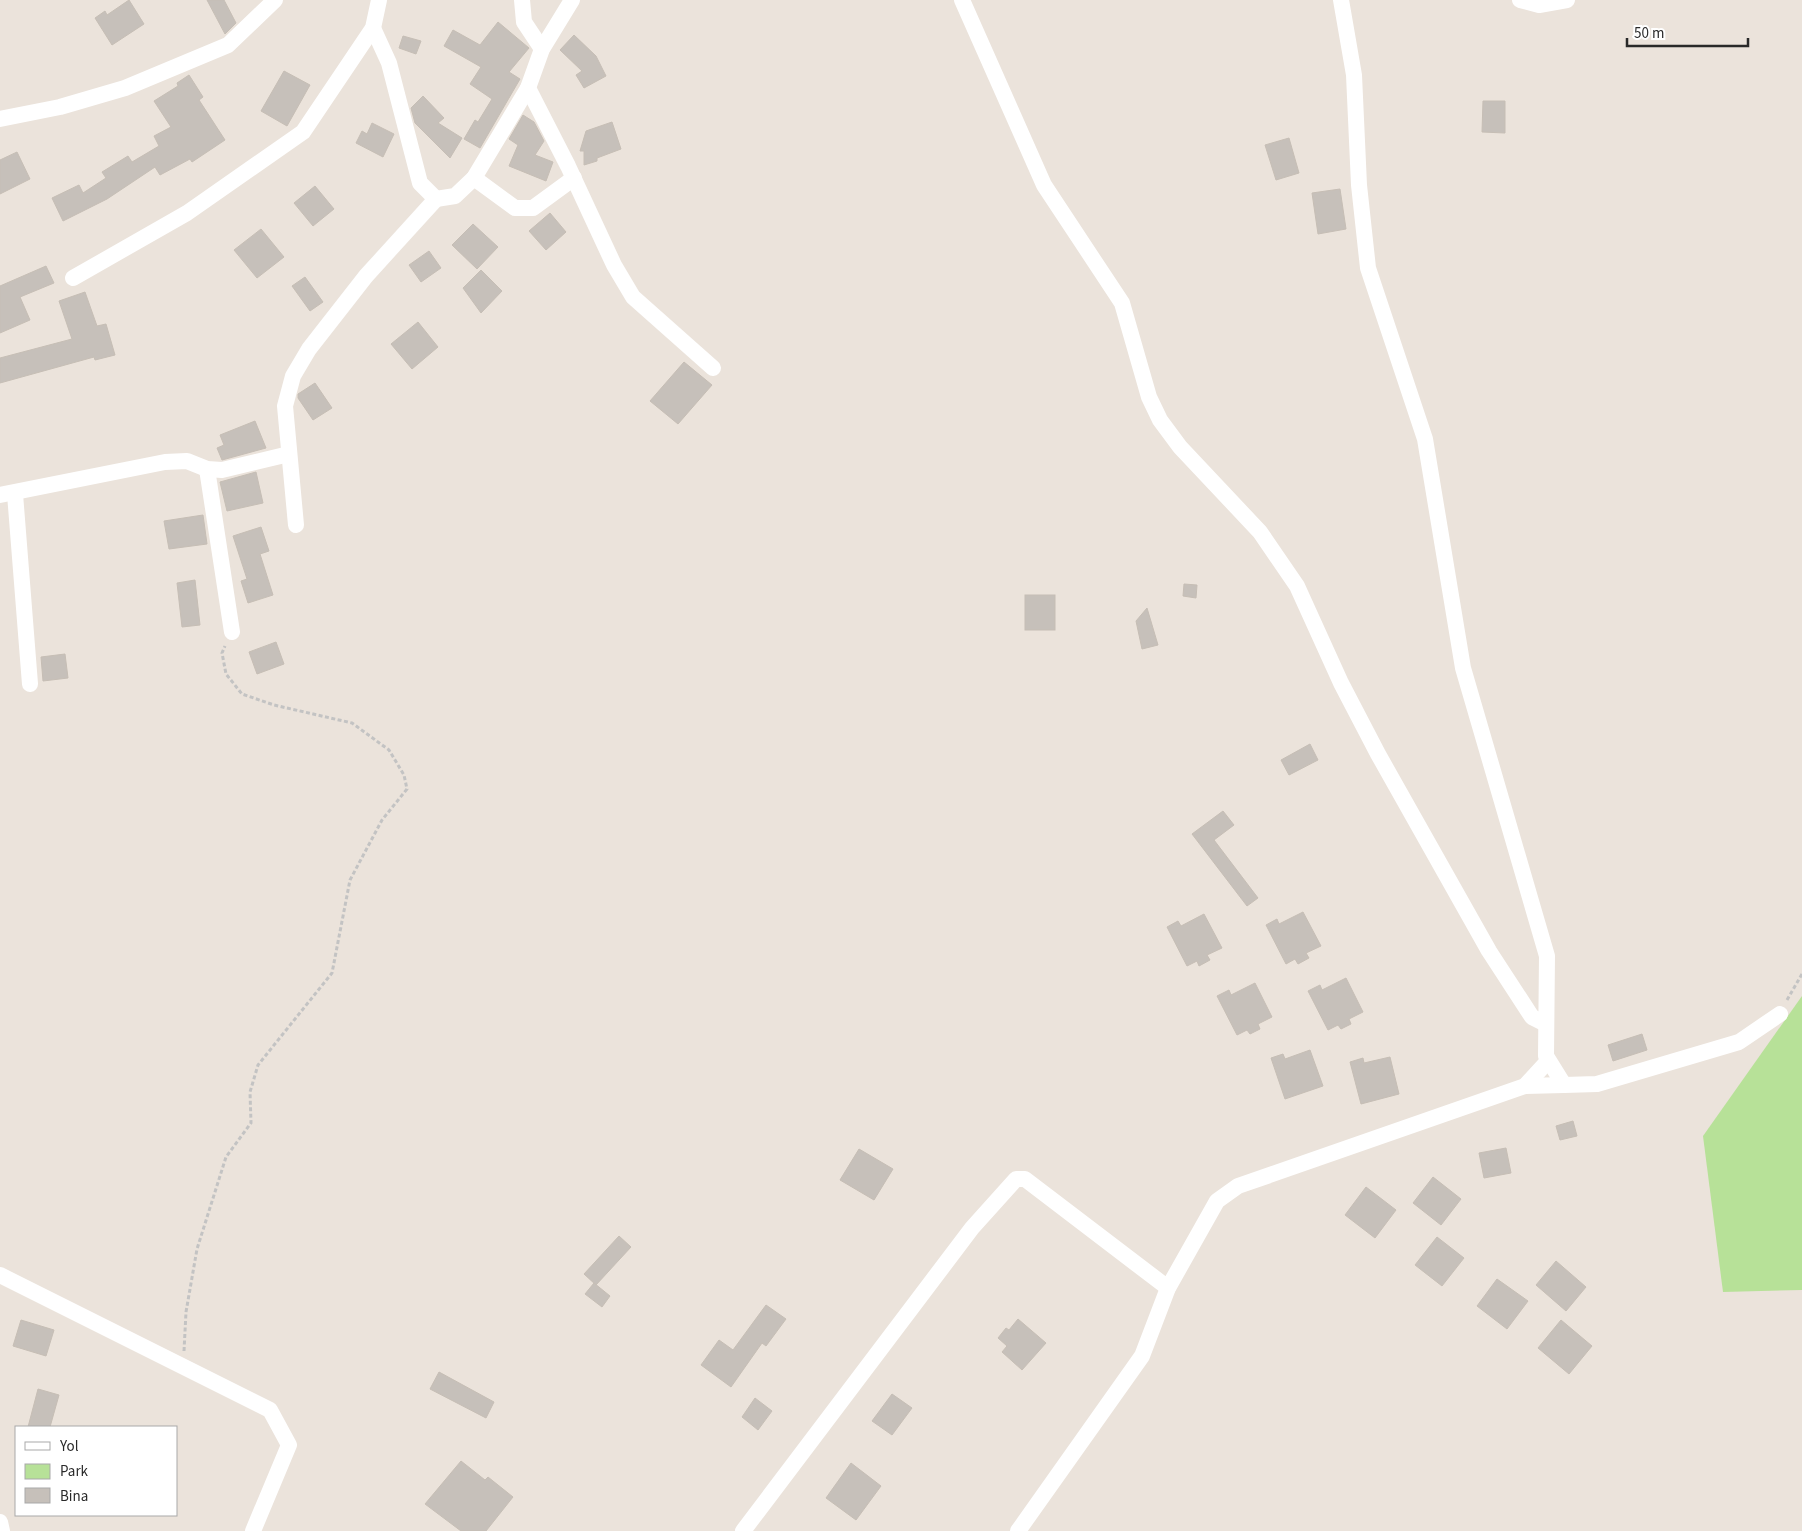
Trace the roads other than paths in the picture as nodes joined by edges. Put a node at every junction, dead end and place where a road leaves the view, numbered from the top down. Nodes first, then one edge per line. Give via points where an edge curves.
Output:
1 (275, 0) edge
2 (379, 0) edge
3 (522, 0) edge
4 (572, 0) edge
5 (962, 0) edge
6 (1341, 0) edge
7 (1520, 0) edge
8 (1567, 0) edge
9 (374, 28) junction
10 (542, 49) junction
11 (528, 88) junction
12 (0, 119) edge
13 (474, 178) junction
14 (574, 178) junction
15 (436, 199) junction
16 (73, 278) dead end
17 (712, 368) dead end
18 (289, 454) junction
19 (207, 468) junction
20 (7, 494) edge
21 (296, 525) dead end
22 (232, 632) road end
23 (30, 684) dead end
24 (1780, 1014) road end
25 (1546, 1024) junction
26 (1548, 1061) junction
27 (1564, 1085) junction
28 (1525, 1086) junction
29 (0, 1275) edge
30 (1168, 1288) junction
31 (0, 1522) edge
32 (2, 1531) edge
33 (253, 1531) edge
34 (744, 1531) edge
35 (1018, 1531) edge

1 - 12 street via 228,45 125,88 60,107
2 - 9 street
3 - 10 street via 524,22
4 - 10 street
5 - 25 street via 1044,185 1122,303 1149,396 1160,420 1180,448 1260,532 1297,586 1378,754 1489,951 1532,1017
6 - 25 street via 1354,75 1359,185 1368,268 1425,439 1462,668 1547,956
7 - 8 street via 1538,5
9 - 15 street via 389,63 420,183
9 - 16 street via 303,132 187,213
10 - 11 street
11 - 13 street
11 - 14 street
13 - 14 street via 515,208 532,208
13 - 15 street via 455,196
14 - 17 street via 614,265 633,297
15 - 18 street via 366,276 309,349 293,376 285,406
18 - 19 street via 222,470
18 - 21 street
19 - 20 street via 187,461 165,462
19 - 22 street
20 - 23 street
24 - 27 street via 1739,1042 1597,1084
25 - 26 street
26 - 27 street
26 - 28 street
27 - 28 street
28 - 30 street via 1238,1186 1216,1201
29 - 33 street via 270,1410 289,1445
30 - 34 street via 1026,1178 1016,1179 972,1228
30 - 35 street via 1142,1356
31 - 32 street

